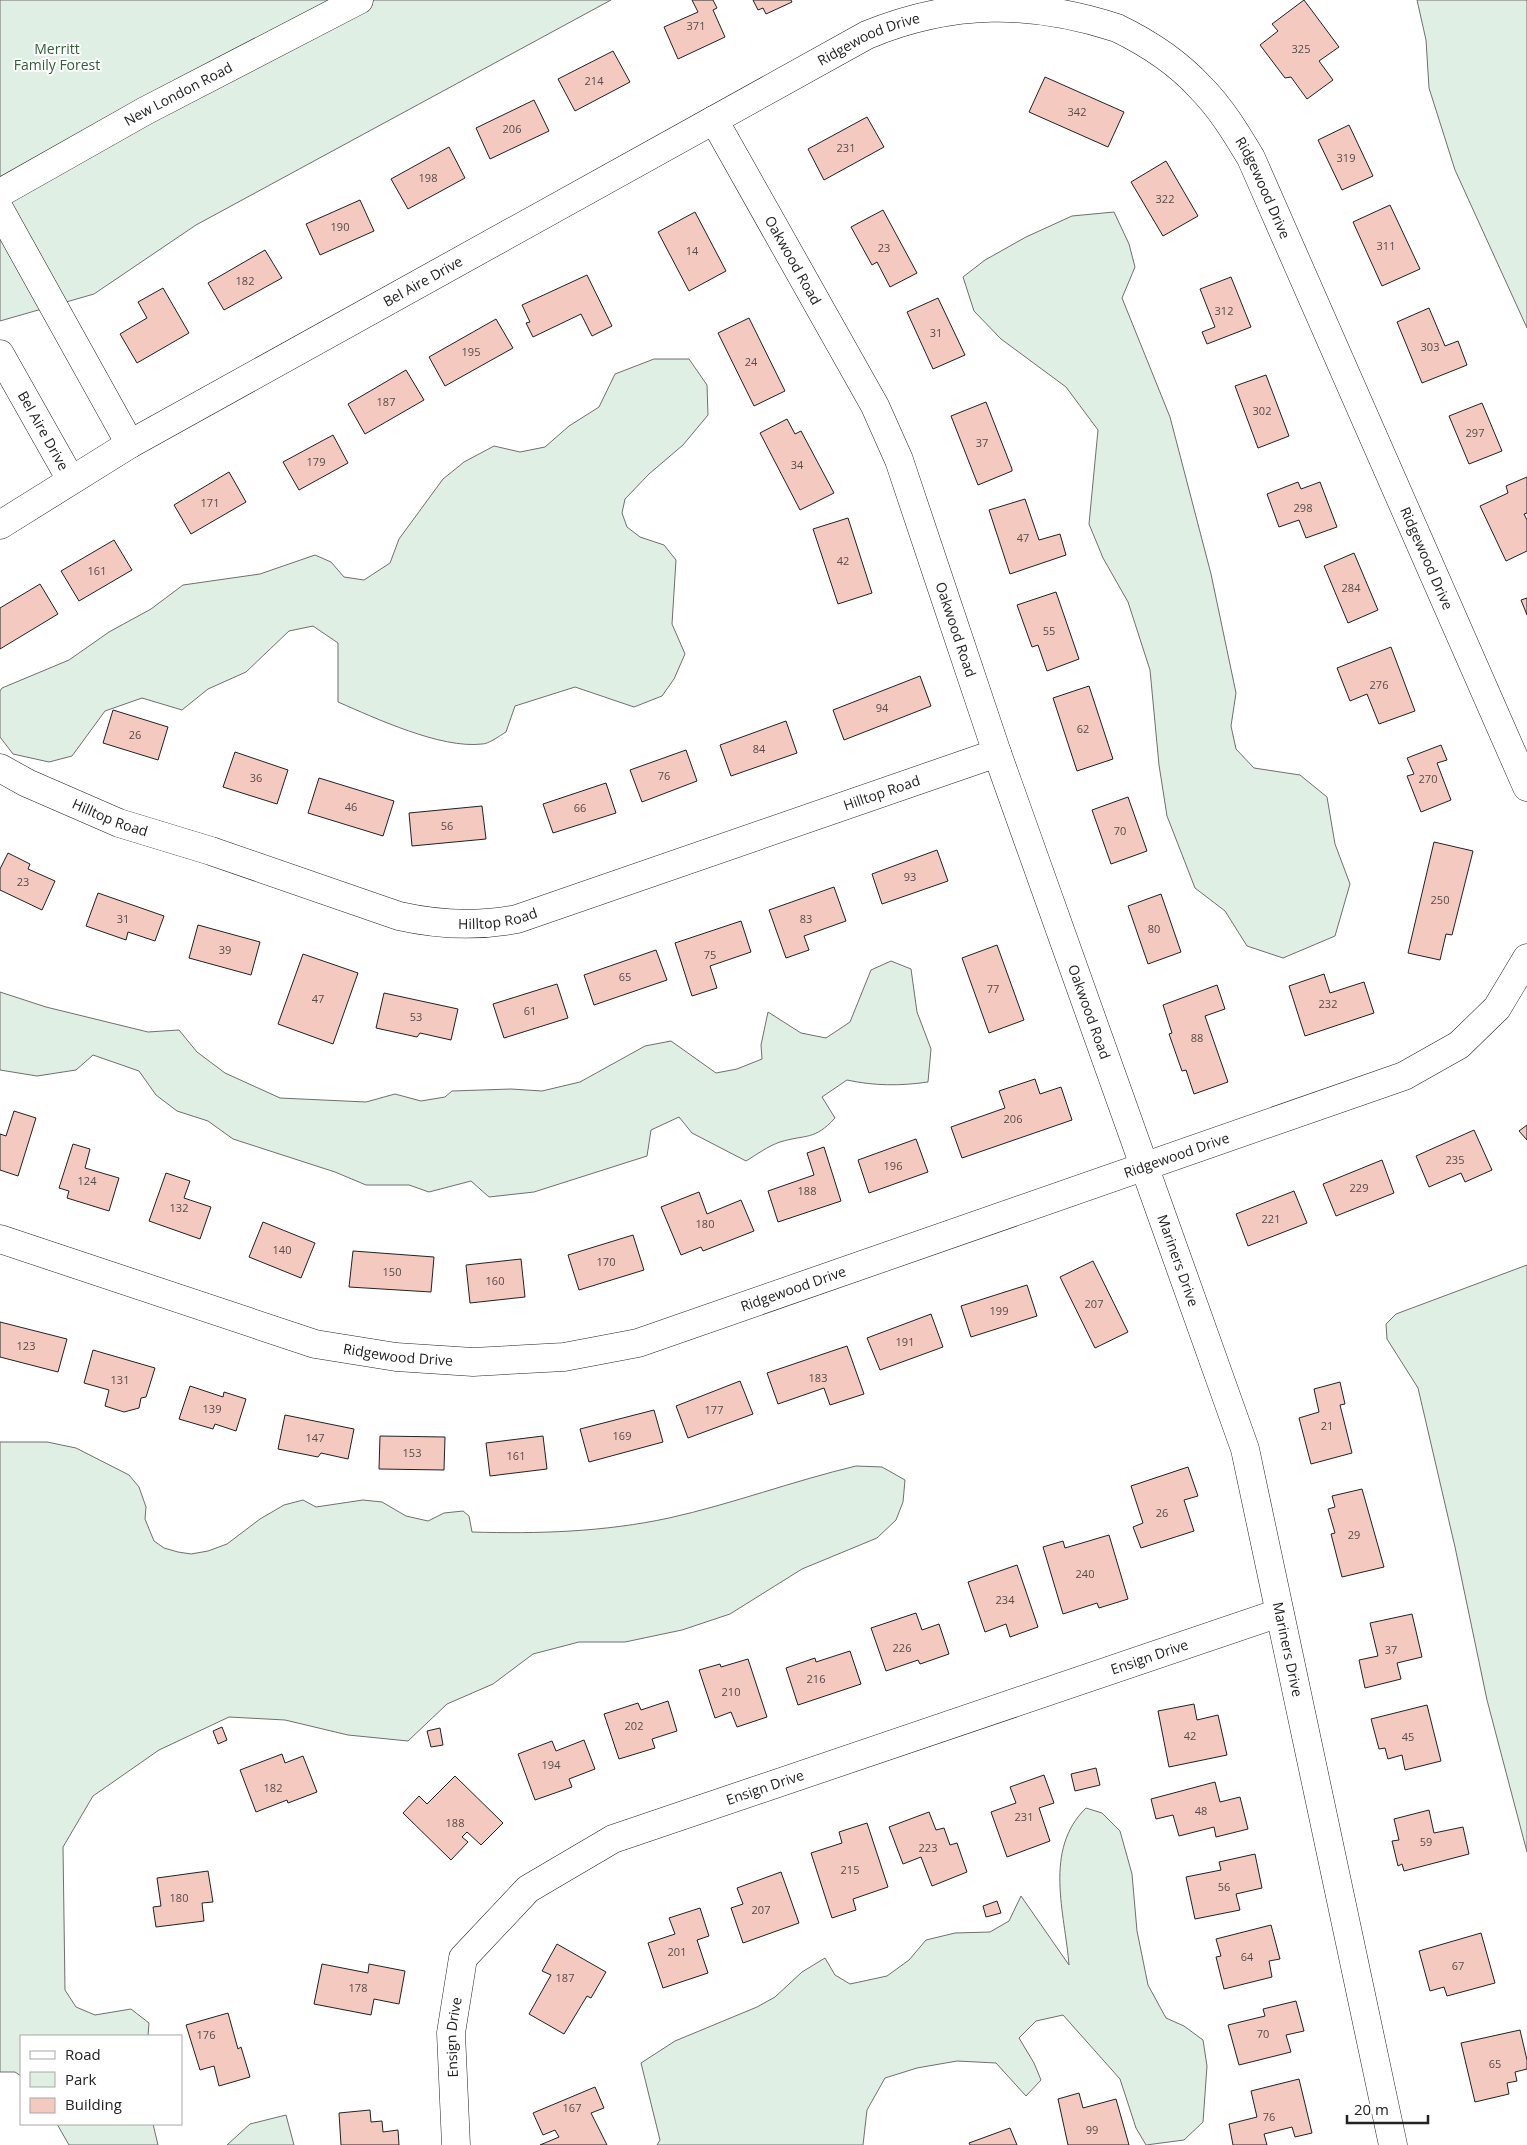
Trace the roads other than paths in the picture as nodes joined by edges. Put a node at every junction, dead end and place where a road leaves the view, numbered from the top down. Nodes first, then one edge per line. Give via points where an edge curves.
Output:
1 (359, 0) edge
2 (714, 120) junction
3 (0, 193) edge
4 (0, 210) edge
5 (0, 354) edge
6 (130, 444) junction
7 (71, 480) junction
8 (0, 524) edge
9 (997, 753) junction
10 (0, 768) edge
11 (1527, 787) edge
12 (1527, 958) edge
13 (1143, 1165) junction
14 (0, 1239) edge
15 (1279, 1613) junction
16 (456, 2145) edge
17 (1393, 2145) edge

1 - 3 street, New London Road via 145,111
2 - 6 street, Bel Aire Drive
2 - 9 street, Oakwood Road via 875,406 898,460
2 - 11 street, Ridgewood Drive via 888,26 938,10 997,2 1025,1 1078,11 1133,36 1181,69 1217,106 1251,158
4 - 6 street
5 - 7 street, Bel Aire Drive
6 - 7 street, Bel Aire Drive
7 - 8 street, Bel Aire Drive
9 - 10 street, Hilltop Road via 517,919 470,925 399,916 119,823
9 - 13 street, Oakwood Road
12 - 13 street, Ridgewood Drive via 1497,1008 1459,1045 1404,1076
13 - 14 street, Ridgewood Drive via 646,1340 564,1357 473,1362 396,1357 315,1344
13 - 15 street, Mariners Drive via 1245,1449
15 - 16 street, Ensign Drive via 613,1838 528,1890 463,1958 450,2032
15 - 17 street, Mariners Drive

